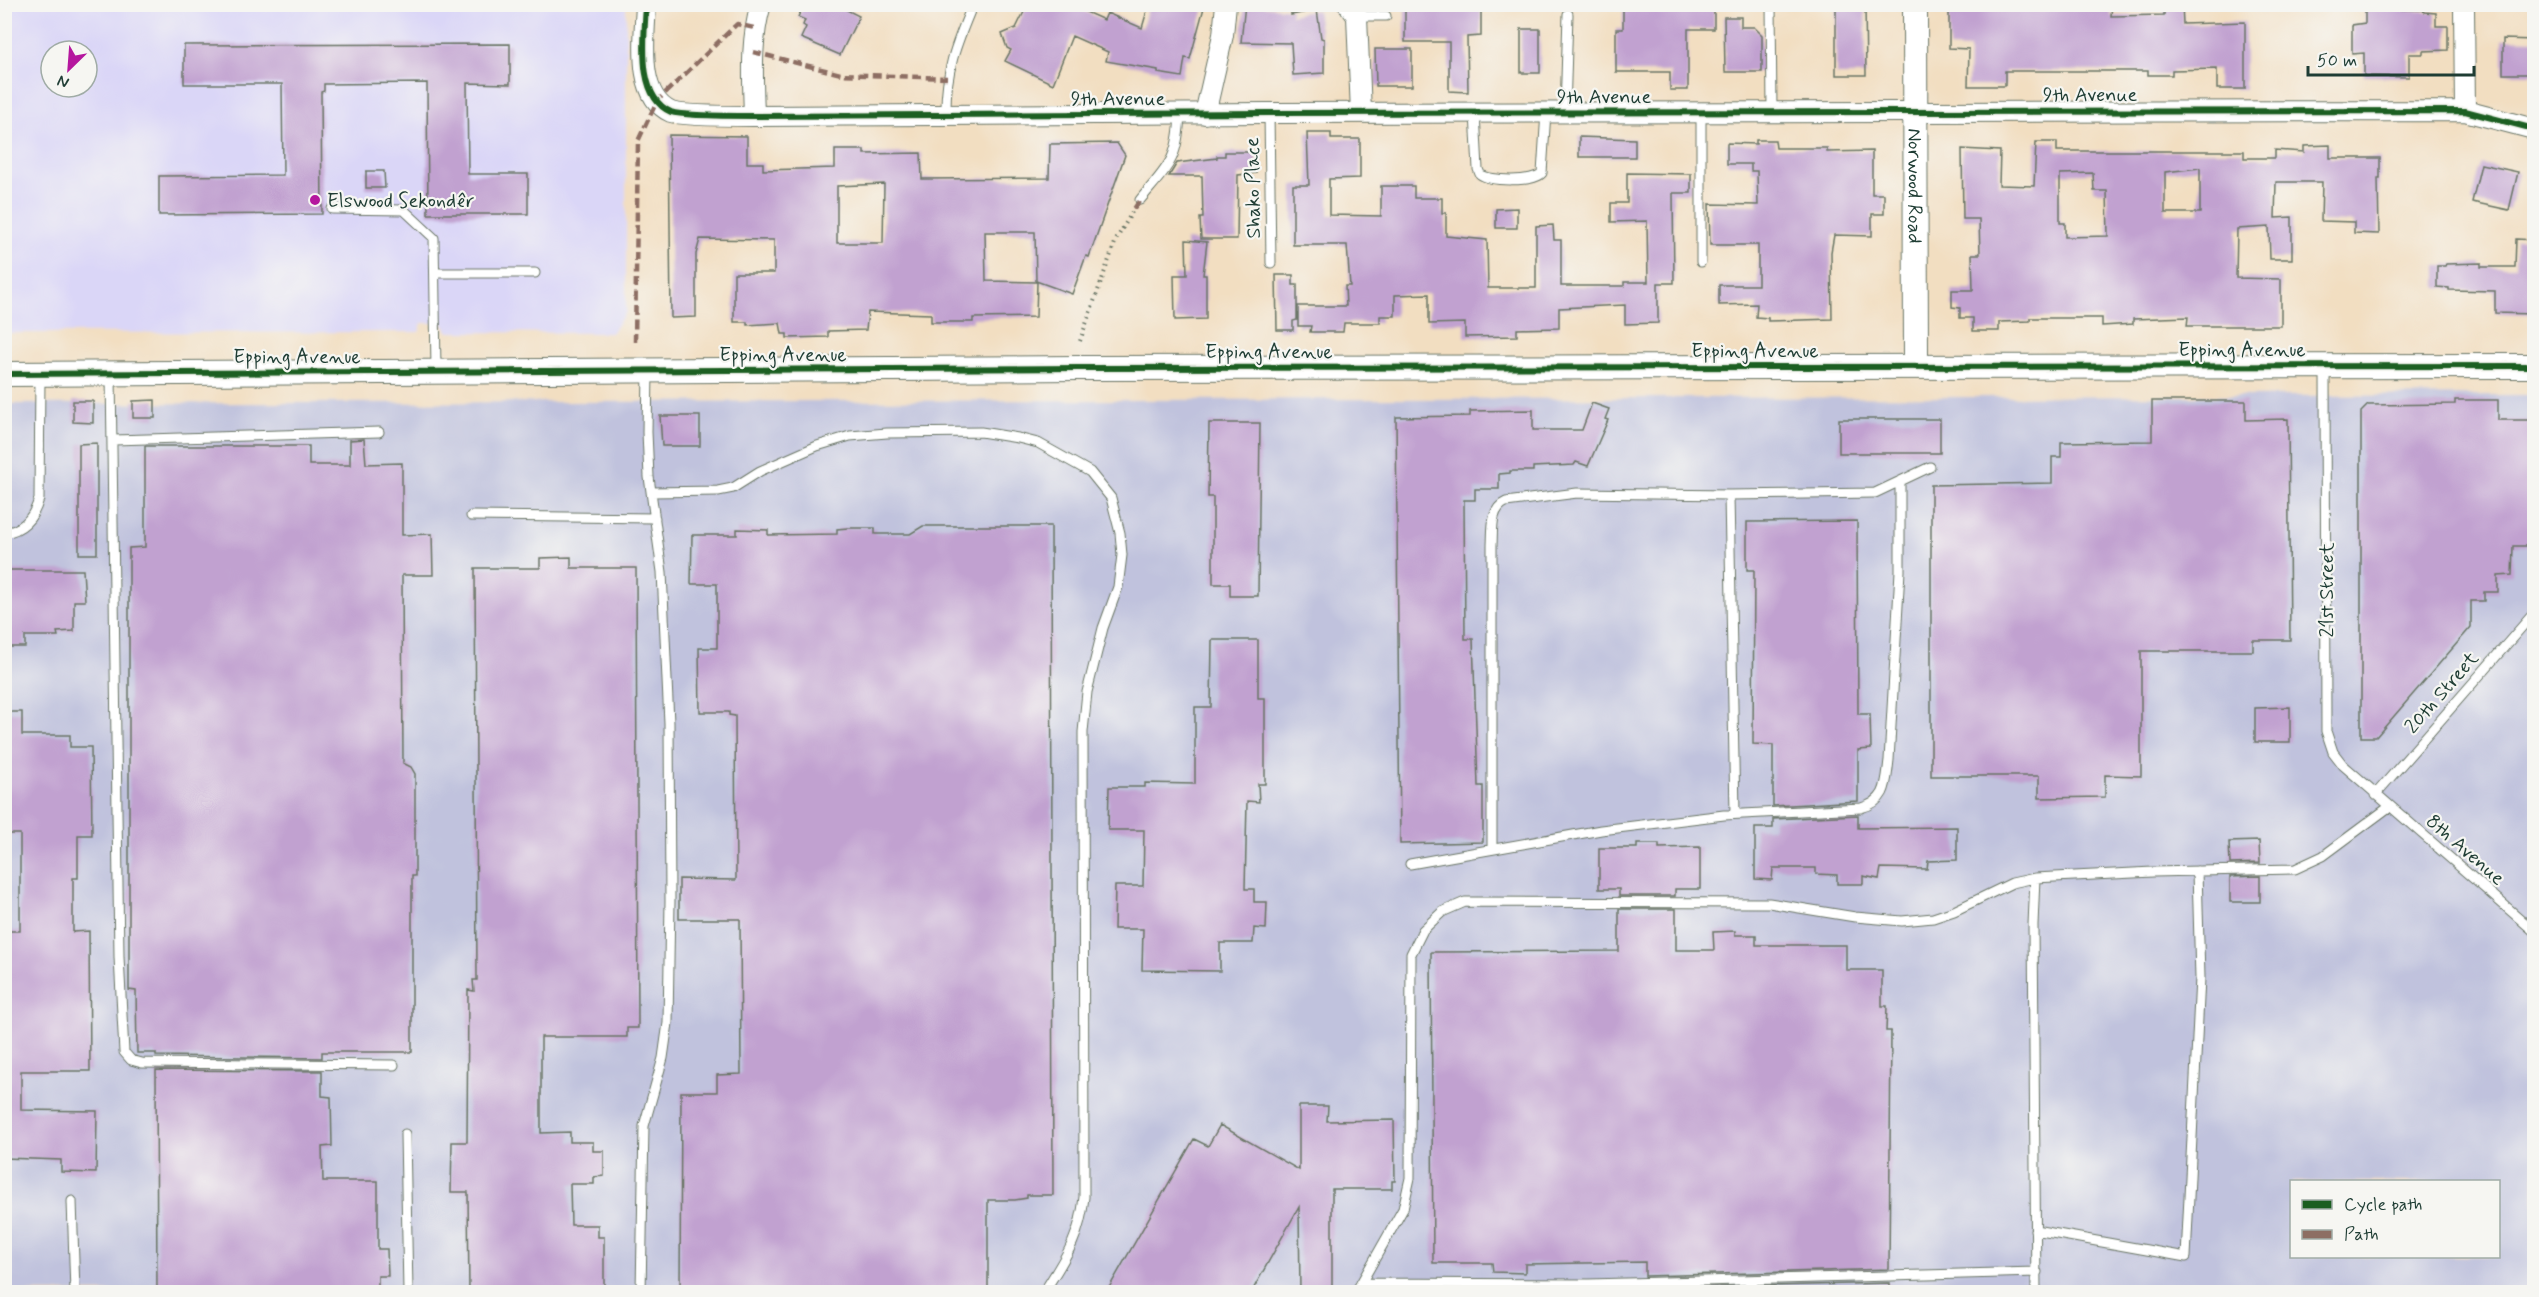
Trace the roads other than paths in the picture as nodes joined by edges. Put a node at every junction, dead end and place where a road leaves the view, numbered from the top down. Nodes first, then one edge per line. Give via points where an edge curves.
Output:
1 (646, 4) edge
2 (761, 4) edge
3 (974, 4) edge
4 (1226, 4) edge
5 (1771, 4) edge
6 (1915, 4) edge
7 (2464, 4) edge
8 (1352, 10) edge
9 (1568, 14) dead end
10 (1386, 16) dead end
11 (1772, 111) junction
12 (1915, 111) junction
13 (2465, 111) junction
14 (1556, 112) junction
15 (1701, 112) junction
16 (1269, 113) junction
17 (1361, 113) junction
18 (1475, 113) junction
19 (1180, 114) junction
20 (1205, 114) junction
21 (946, 115) junction
22 (754, 116) junction
23 (2535, 129) edge
24 (1140, 200) dead end
25 (332, 209) dead end
26 (1701, 262) dead end
27 (1271, 263) dead end
28 (435, 273) junction
29 (535, 273) dead end
30 (1916, 365) junction
31 (2325, 366) junction
32 (2535, 366) edge
33 (648, 371) junction
34 (436, 372) junction
35 (4, 374) edge
36 (40, 374) junction
37 (111, 374) junction
38 (379, 432) dead end
39 (114, 440) junction
40 (1930, 467) dead end
41 (1900, 481) junction
42 (651, 492) junction
43 (1729, 495) junction
44 (471, 516) dead end
45 (655, 518) junction
46 (4, 533) edge
47 (2535, 613) edge
48 (2375, 795) junction
49 (2389, 807) junction
50 (1735, 814) junction
51 (1492, 849) junction
52 (1410, 864) dead end
53 (2197, 872) junction
54 (2035, 878) junction
55 (2535, 931) edge
56 (394, 1065) dead end
57 (405, 1134) dead end
58 (72, 1201) dead end
59 (2036, 1230) junction
60 (2037, 1272) junction
61 (1361, 1282) junction
62 (75, 1293) edge
63 (408, 1293) edge
64 (641, 1293) edge
65 (1044, 1293) edge
66 (1356, 1293) edge
67 (2036, 1293) edge

1 - 22 street, 9th Avenue via 645,73 657,101 672,112
2 - 22 street via 754,28
3 - 21 lane via 951,58 945,92
4 - 20 street
5 - 11 lane
6 - 12 street, Norwood Road
7 - 13 street
8 - 10 lane
8 - 17 street
9 - 14 lane
11 - 12 street, 9th Avenue
11 - 15 street, 9th Avenue
12 - 13 street, 9th Avenue
12 - 30 street, Norwood Road
13 - 23 street, 9th Avenue
14 - 15 street, 9th Avenue
14 - 18 street, 9th Avenue
14 - 18 lane via 1542,173 1527,179 1491,179 1480,174
15 - 26 lane
16 - 17 street, 9th Avenue
16 - 20 street, 9th Avenue
16 - 27 lane, Shako Place
17 - 18 street, 9th Avenue
19 - 20 street, 9th Avenue
19 - 21 street, 9th Avenue
19 - 24 lane via 1176,151
21 - 22 street, 9th Avenue
25 - 28 lane via 404,210 434,238
28 - 29 lane
28 - 34 lane
30 - 31 street, Epping Avenue
30 - 33 street, Epping Avenue
31 - 32 street, Epping Avenue
31 - 48 lane, 21st Street via 2326,731 2333,752
33 - 34 street, Epping Avenue
33 - 42 lane
34 - 37 street, Epping Avenue
35 - 36 street, Epping Avenue
36 - 37 street, Epping Avenue
36 - 46 lane via 39,499 32,517 14,532
37 - 39 lane
38 - 39 lane
39 - 56 lane via 119,933 124,1052 131,1060 142,1063
40 - 41 lane
41 - 43 lane via 1875,493
41 - 50 lane via 1900,571 1889,760 1880,798 1861,807
42 - 45 lane
42 - 65 lane via 734,488 760,471 850,436 981,432 1038,443 1090,472 1111,498 1122,555 1118,587 1087,692 1083,732 1082,1221 1072,1247
43 - 50 lane
43 - 51 lane via 1577,493 1499,505 1492,545
44 - 45 lane
45 - 64 lane via 662,572 669,723 668,1023 663,1058 644,1126
47 - 48 lane, 20th Street
48 - 49 lane, 8th Avenue
49 - 53 lane via 2324,856 2295,869
49 - 55 lane, 8th Avenue
50 - 51 lane via 1601,830
51 - 52 lane
53 - 54 lane
53 - 59 lane via 2200,978 2187,1257
54 - 59 lane
54 - 61 lane via 2012,883 1933,918 1902,921 1769,903 1465,902 1454,906 1423,930 1411,954 1410,1178 1403,1209
57 - 63 lane
58 - 62 lane
59 - 60 lane
60 - 61 lane via 1589,1284
60 - 67 lane
61 - 66 lane

